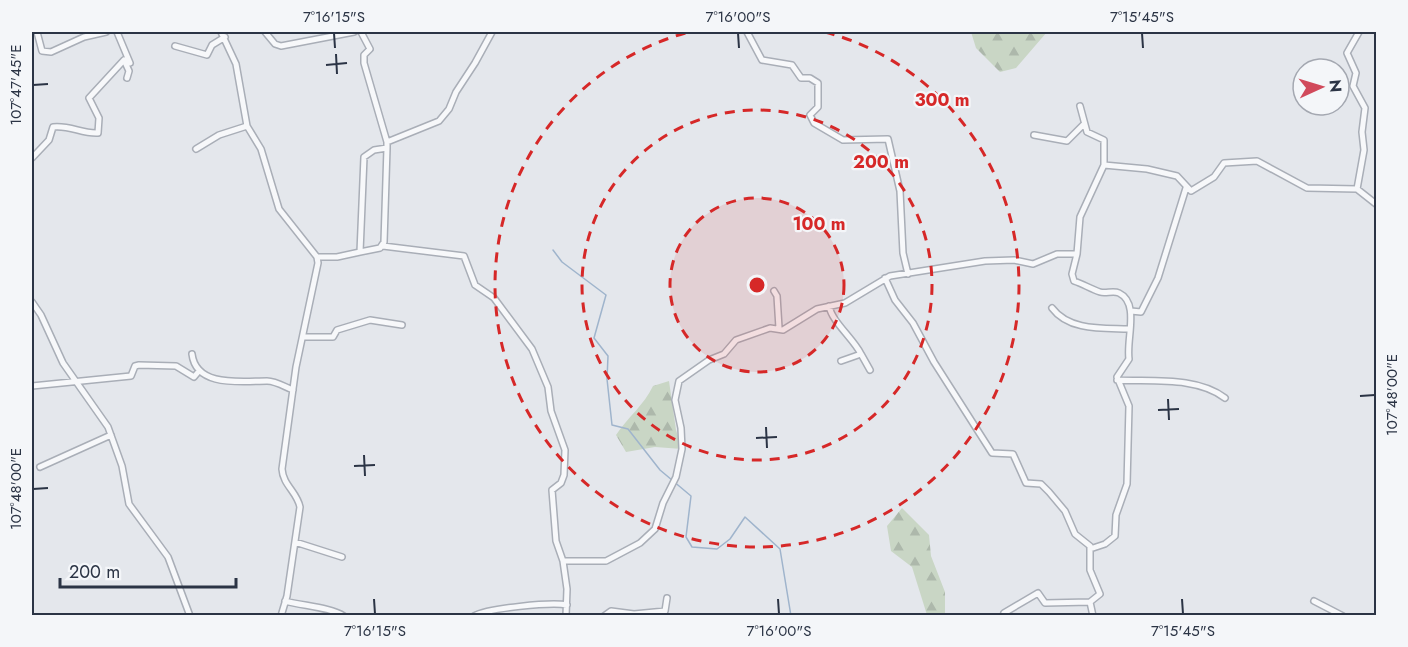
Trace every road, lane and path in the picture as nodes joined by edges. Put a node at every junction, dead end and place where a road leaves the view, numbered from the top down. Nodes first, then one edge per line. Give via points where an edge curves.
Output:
1 (38, 32) edge
2 (106, 32) edge
3 (117, 32) edge
4 (265, 32) edge
5 (354, 32) edge
6 (361, 32) edge
7 (492, 32) edge
8 (747, 32) edge
9 (1359, 32) edge
10 (225, 34) edge
11 (175, 46) dead end
12 (1080, 106) dead end
13 (1084, 124) junction
14 (247, 126) junction
15 (1034, 135) dead end
16 (387, 145) junction
17 (196, 149) dead end
18 (32, 158) edge
19 (1104, 165) junction
20 (1186, 188) junction
21 (1357, 189) junction
22 (1377, 204) edge
23 (383, 246) junction
24 (360, 252) junction
25 (1077, 254) junction
26 (317, 257) junction
27 (908, 274) junction
28 (885, 278) junction
29 (774, 291) dead end
30 (32, 302) edge
31 (829, 306) junction
32 (1052, 308) dead end
33 (1131, 311) junction
34 (402, 325) dead end
35 (778, 328) junction
36 (1128, 329) junction
37 (303, 336) junction
38 (192, 354) dead end
39 (861, 354) junction
40 (841, 361) dead end
41 (870, 370) dead end
42 (199, 371) junction
43 (1117, 380) junction
44 (79, 383) junction
45 (32, 386) edge
46 (293, 390) junction
47 (1225, 398) dead end
48 (111, 435) junction
49 (40, 467) dead end
50 (295, 542) junction
51 (1090, 549) junction
52 (342, 557) dead end
53 (562, 561) junction
54 (667, 598) dead end
55 (285, 601) junction
56 (1314, 601) dead end
57 (1090, 602) junction
58 (567, 605) junction
59 (1004, 614) dead end
60 (189, 615) edge
61 (281, 615) edge
62 (344, 615) edge
63 (474, 615) edge
64 (566, 615) edge
65 (604, 615) edge
66 (1094, 615) edge
67 (1343, 615) edge

1 - 2 street via 42,51 51,52
3 - 18 street via 132,69 128,76 124,60 89,98 99,119 97,134 70,126 53,127 49,140
4 - 5 street via 274,44 281,46
6 - 16 street via 370,49 364,55 364,63
7 - 16 street via 439,121
8 - 27 street via 762,60 792,65 801,78 818,82 818,107 810,115 814,123 845,141 888,139 900,191
9 - 21 street via 1347,53 1356,73 1353,86 1365,105 1364,152
10 - 11 street via 207,55
10 - 14 street via 236,64
12 - 13 street
13 - 15 street via 1067,141
13 - 19 street via 1087,132 1104,140
14 - 17 street via 219,135
14 - 26 street via 261,149 279,209
16 - 23 street
16 - 24 street via 363,159
19 - 20 street via 1177,176
19 - 25 street via 1080,218
20 - 21 street via 1199,188 1224,163 1257,160 1312,189
20 - 33 street via 1155,286 1141,312
21 - 22 street
23 - 24 street
23 - 53 street via 464,256 475,285 494,298 532,349 548,387 551,411 564,447 564,475 552,490 553,521
24 - 26 street
25 - 27 street via 1057,254 1034,264 985,261
25 - 33 street via 1074,281 1102,292 1119,293 1130,302
26 - 37 street
27 - 28 street
28 - 31 street via 844,303
28 - 51 street via 992,453 1013,454 1026,483 1041,484 1049,492 1065,511 1075,534
29 - 35 street
30 - 44 street via 63,363
31 - 35 street via 783,330
31 - 39 street
32 - 36 street via 1057,315 1090,328
33 - 36 street
34 - 37 street via 370,320 337,330 333,337
35 - 53 street via 736,340 724,354 679,381 675,400 682,449 676,477 652,532 606,561
36 - 43 street via 1129,359 1118,372
37 - 46 street
38 - 42 street
39 - 40 street
39 - 41 street
42 - 44 street via 194,377 176,366 139,365 131,376
42 - 46 street via 217,380 269,381
43 - 47 street via 1186,384
43 - 51 street via 1129,406 1126,490 1116,515 1115,536
44 - 45 street
44 - 48 street
46 - 50 street via 282,474 298,500
48 - 49 street
48 - 60 street via 129,504 168,558
50 - 52 street
50 - 55 street
51 - 57 street via 1090,570 1100,594
53 - 58 street
54 - 65 street via 665,611 611,611
55 - 61 street
55 - 62 street via 332,609
56 - 67 street
57 - 59 street via 1045,603 1038,593
57 - 66 street
58 - 63 street via 548,603
58 - 64 street

